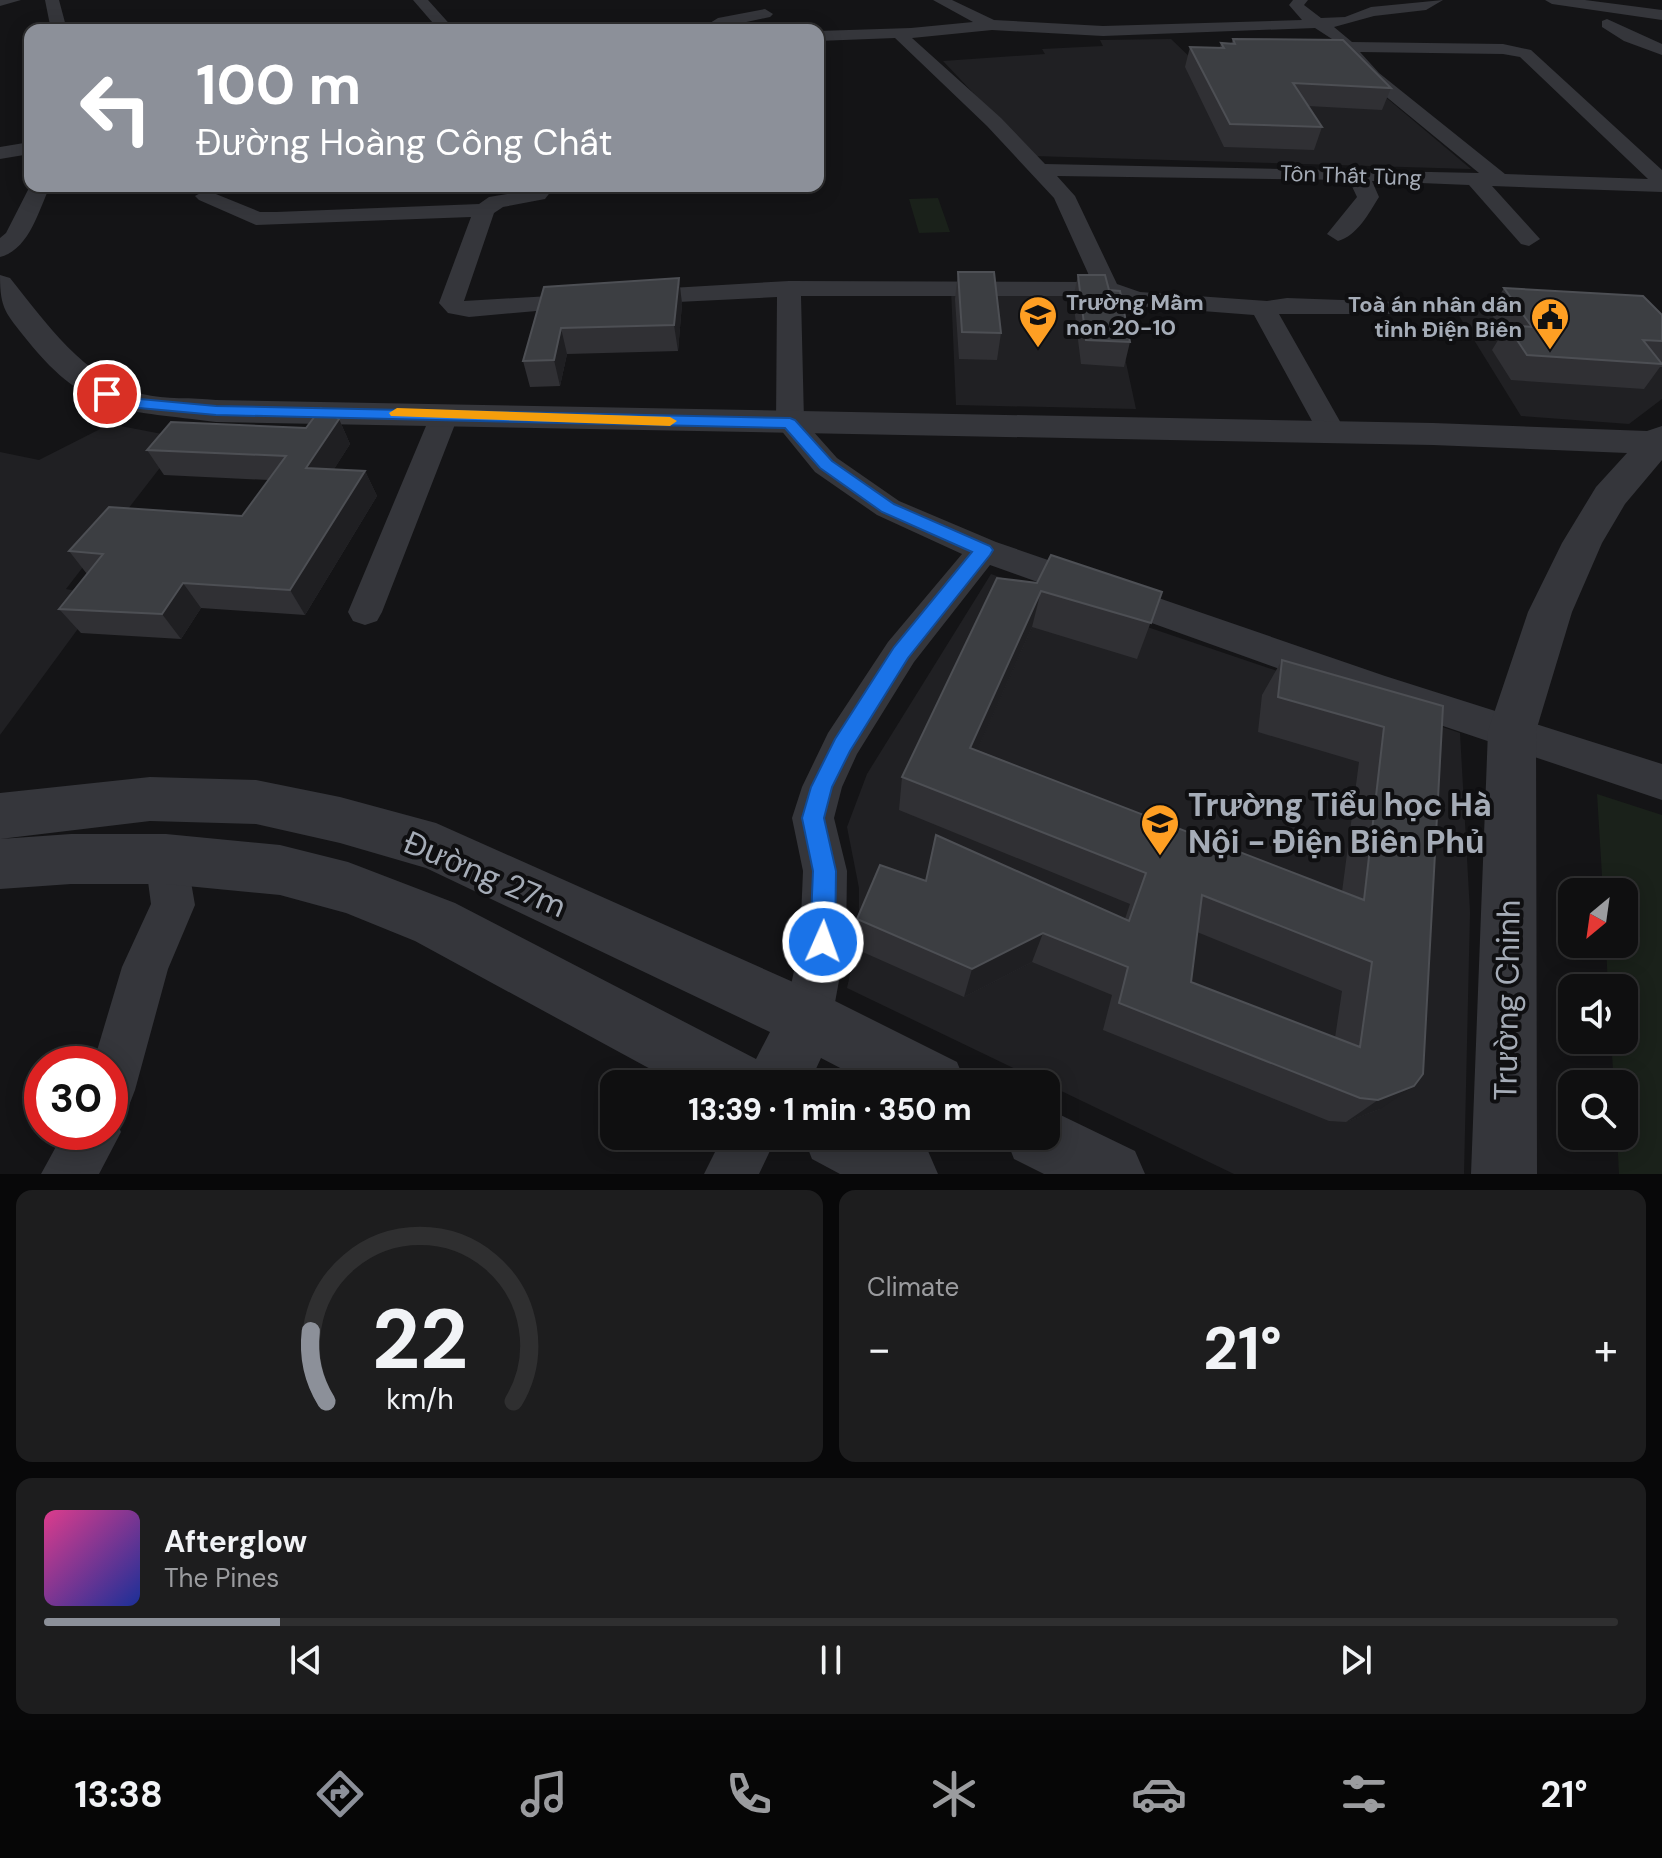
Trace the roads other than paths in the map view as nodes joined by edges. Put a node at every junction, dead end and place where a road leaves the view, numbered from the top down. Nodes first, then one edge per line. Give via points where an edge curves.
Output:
1 (14, 0) edge
2 (52, 0) edge
3 (420, 0) edge
4 (940, 0) edge
5 (1301, 0) edge
6 (1436, 0) edge
7 (1552, 0) edge
8 (0, 2) edge
9 (1662, 15) edge
10 (718, 23) dead end
11 (58, 24) edge
12 (442, 24) edge
13 (780, 24) edge
14 (1320, 24) junction
15 (1607, 24) dead end
16 (989, 26) junction
17 (824, 36) edge
18 (903, 38) junction
19 (824, 42) edge
20 (1347, 47) junction
21 (1662, 50) edge
22 (24, 149) edge
23 (0, 153) edge
24 (1040, 170) junction
25 (1355, 174) junction
26 (1475, 179) junction
27 (1500, 180) junction
28 (1662, 184) edge
29 (37, 192) edge
30 (540, 192) edge
31 (206, 196) dead end
32 (484, 210) junction
33 (1338, 234) dead end
34 (1529, 239) dead end
35 (0, 250) edge
36 (0, 284) edge
37 (789, 288) junction
38 (1104, 288) junction
39 (1388, 307) dead end
40 (1263, 308) junction
41 (445, 414) junction
42 (790, 423) junction
43 (1332, 432) junction
44 (1659, 440) edge
45 (984, 550) junction
46 (365, 612) dead end
47 (1512, 731) junction
48 (1662, 782) edge
49 (0, 816) edge
50 (166, 859) junction
51 (0, 864) edge
52 (808, 1019) junction
53 (123, 1046) edge
54 (714, 1070) edge
55 (784, 1070) edge
56 (908, 1070) edge
57 (83, 1150) edge
58 (744, 1150) edge
59 (861, 1150) edge
60 (68, 1174) edge
61 (731, 1174) edge
62 (905, 1174) edge
63 (1504, 1174) edge

1 - 8 street
2 - 11 street
3 - 12 street
4 - 16 street
5 - 14 street via 1297,9
6 - 14 street
7 - 9 street
10 - 13 street via 760,11
14 - 16 street via 1103,31
14 - 20 street
15 - 21 street
16 - 17 street
16 - 18 street via 978,32
18 - 19 street
18 - 24 street
20 - 27 street via 1373,77
20 - 28 street via 1525,53
22 - 23 street
24 - 25 street, Tôn Thất Tùng
24 - 38 street via 1064,196
25 - 26 street, Tôn Thất Tùng
25 - 33 street via 1368,197
26 - 27 street, Tôn Thất Tùng
26 - 34 street
27 - 28 street, Tôn Thất Tùng
29 - 35 street via 16,236
30 - 32 street
31 - 32 street via 256,218
32 - 37 street via 451,303 457,308
36 - 41 street via 84,381 139,404 216,411
37 - 38 street
37 - 42 street
38 - 40 street via 1137,299
39 - 40 street
40 - 43 street
41 - 42 street
41 - 46 street
42 - 43 street
42 - 45 street via 826,465 888,508
43 - 44 street
44 - 47 street, Trường Chinh via 1610,496 1582,543 1550,612
45 - 47 street
45 - 52 street via 901,652 822,787 813,818 825,871 823,942
47 - 48 street
47 - 63 street, Trường Chinh
49 - 52 street, Đường 27m via 150,799 256,802 340,820 436,847
50 - 51 street
50 - 53 street via 173,905 145,967
50 - 54 street via 280,870 348,888 435,922
52 - 55 street
52 - 56 street, Đường 27m
57 - 60 street
58 - 61 street
59 - 62 street

